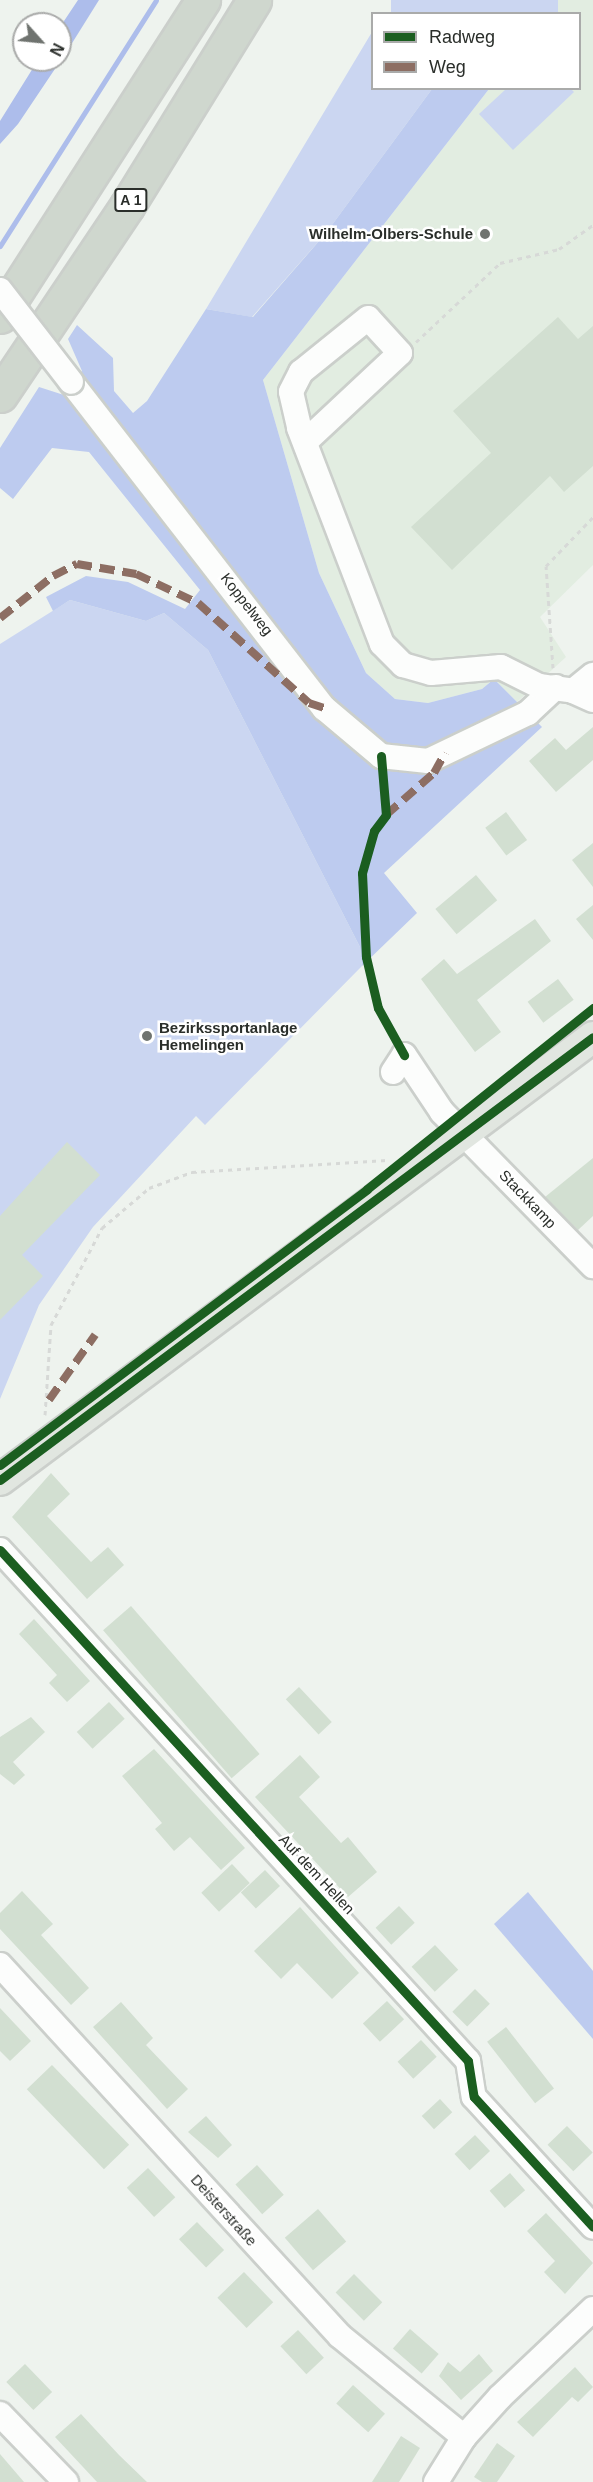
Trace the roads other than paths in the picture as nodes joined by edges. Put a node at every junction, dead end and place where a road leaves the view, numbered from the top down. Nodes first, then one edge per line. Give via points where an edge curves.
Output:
1 (203, 0) edge
2 (254, 0) edge
3 (0, 290) edge
4 (0, 316) edge
5 (0, 394) edge
6 (304, 442) junction
7 (593, 675) edge
8 (574, 693) edge
9 (593, 1037) edge
10 (393, 1072) dead end
11 (463, 1132) junction
12 (593, 1266) edge
13 (0, 1480) edge
14 (0, 1550) edge
15 (0, 1965) edge
16 (593, 2227) edge
17 (593, 2309) edge
18 (3, 2424) edge
19 (464, 2437) junction
20 (66, 2482) edge
21 (436, 2482) edge

1 - 4 highway
2 - 5 highway, A 1 via 127,206
3 - 8 street, Koppelweg, bridge via 324,708 381,756 428,761
6 - 6 street via 291,393 301,372 368,318 400,353
6 - 8 street via 382,644 402,665 431,673 501,667 539,686
7 - 8 street, Koppelweg
9 - 11 main road
10 - 11 street, Stackkamp via 404,1055 442,1112
11 - 12 street, Stackkamp
11 - 13 main road via 36,1449
14 - 16 street, Auf dem Hellen via 468,2061 474,2097
15 - 19 street, Deisterstraße via 340,2336
17 - 19 street
18 - 20 street
19 - 21 street

